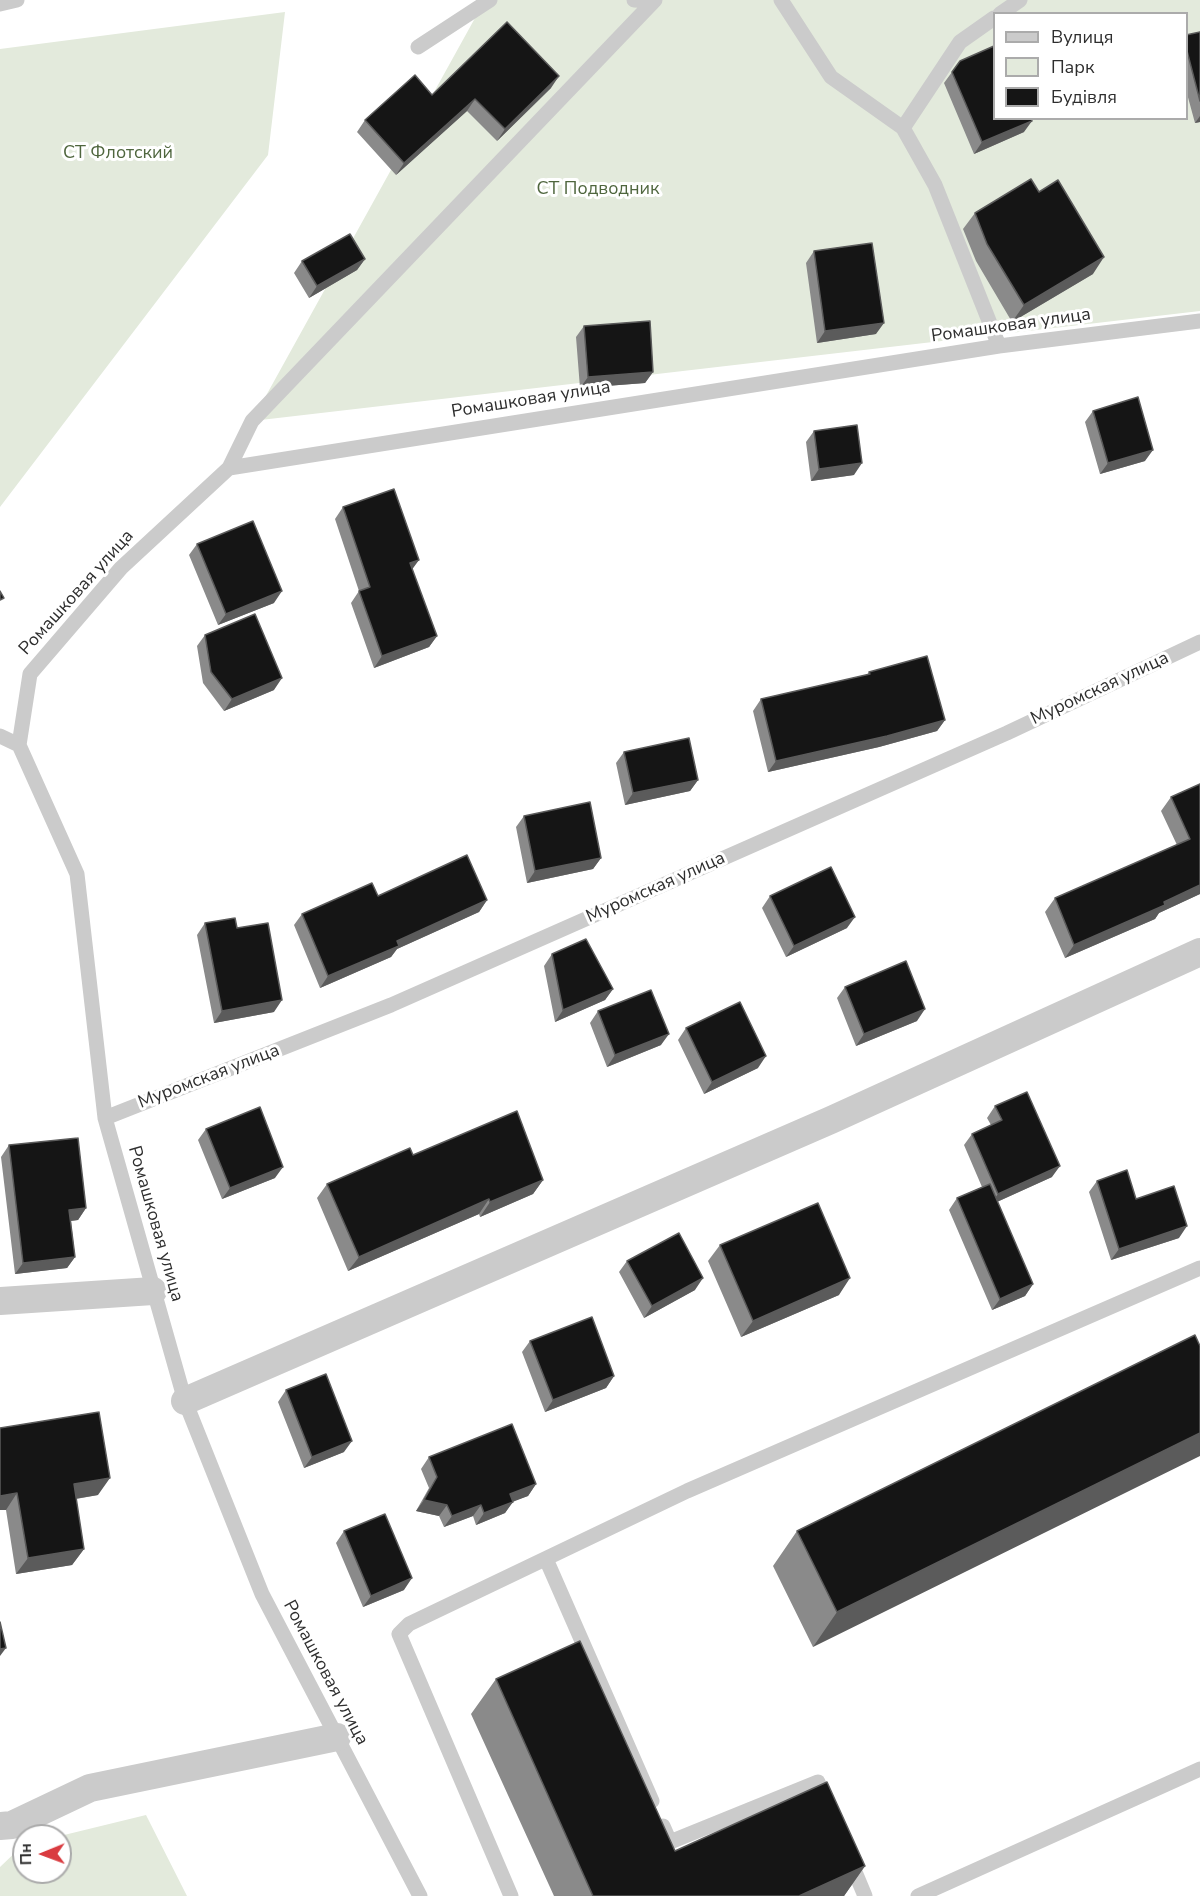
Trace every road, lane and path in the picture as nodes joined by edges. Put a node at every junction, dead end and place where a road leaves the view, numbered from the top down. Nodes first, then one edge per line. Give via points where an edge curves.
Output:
1 (17, 0) edge
2 (490, 0) edge
3 (634, 0) edge
4 (781, 0) edge
5 (1020, 0) edge
6 (654, 1) edge
7 (0, 4) edge
8 (1003, 12) edge
9 (993, 19) edge
10 (418, 47) dead end
11 (903, 128) junction
12 (1200, 321) edge
13 (999, 346) junction
14 (229, 468) junction
15 (1200, 642) edge
16 (0, 736) edge
17 (19, 745) junction
18 (1200, 952) edge
19 (105, 1118) junction
20 (1200, 1268) edge
21 (153, 1291) junction
22 (0, 1301) edge
23 (185, 1401) junction
24 (546, 1559) junction
25 (337, 1737) junction
26 (1200, 1769) edge
27 (831, 1813) edge
28 (0, 1826) edge
29 (844, 1844) edge
30 (420, 1896) edge
31 (511, 1896) edge
32 (865, 1896) edge
33 (918, 1896) edge

1 - 7 lane
2 - 10 lane
3 - 6 lane
4 - 11 lane via 831,77
5 - 8 lane
6 - 14 lane via 252,421
9 - 11 lane via 960,42
11 - 13 lane via 935,184
12 - 13 lane, Ромашковая улица
13 - 14 lane, Ромашковая улица
14 - 17 lane, Ромашковая улица via 121,568 30,674
15 - 19 lane, Муромская улица via 1007,733 391,1005
16 - 17 lane
17 - 19 lane, Ромашковая улица via 77,874
18 - 23 street via 831,1120
19 - 21 lane, Ромашковая улица
20 - 24 lane via 687,1491
21 - 22 street
21 - 23 lane, Ромашковая улица
23 - 25 lane, Ромашковая улица via 262,1594
24 - 27 lane via 670,1842 818,1782
24 - 31 lane via 409,1624 399,1634
25 - 28 street via 90,1788 12,1825
25 - 30 lane, Ромашковая улица
26 - 33 lane
29 - 32 lane

